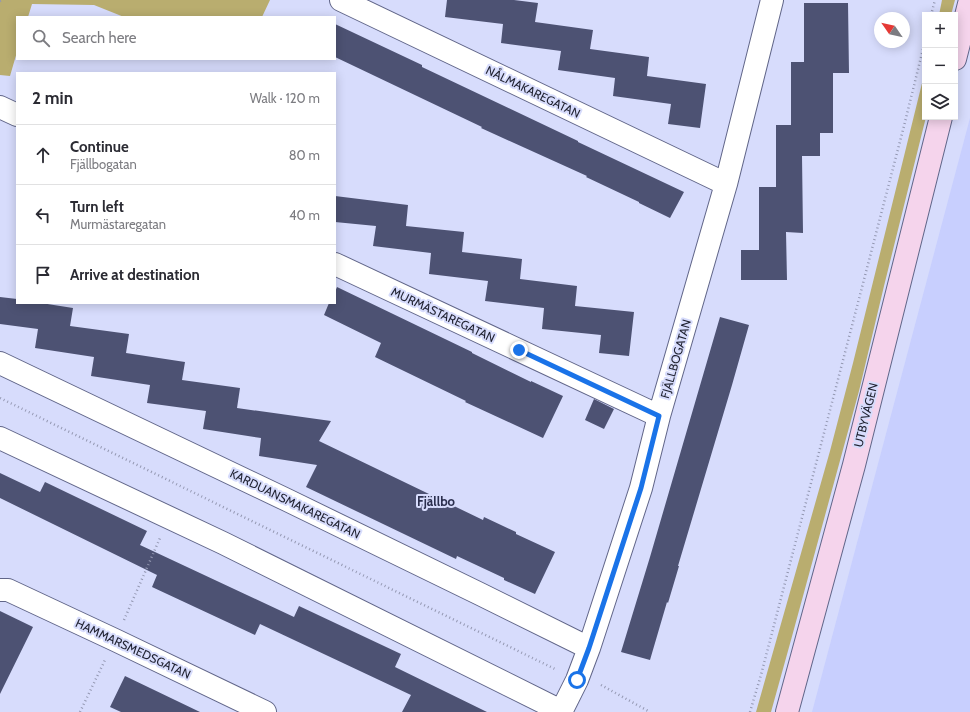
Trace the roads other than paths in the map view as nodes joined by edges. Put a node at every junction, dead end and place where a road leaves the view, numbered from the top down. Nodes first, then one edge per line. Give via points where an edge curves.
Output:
1 (341, 0) edge
2 (772, 0) edge
3 (970, 0) edge
4 (958, 48) edge
5 (0, 107) edge
6 (16, 115) edge
7 (940, 120) edge
8 (726, 184) junction
9 (336, 264) edge
10 (0, 363) edge
11 (659, 416) junction
12 (0, 438) edge
13 (0, 590) edge
14 (589, 648) junction
15 (561, 711) edge
16 (265, 712) edge
17 (787, 712) edge

1 - 8 street, NÅLMAKAREGATAN
2 - 8 street, FJÄLLBOGATAN
3 - 4 street
5 - 6 street
7 - 17 street, UTBYVÄGEN via 856,457
8 - 11 street, FJÄLLBOGATAN
9 - 11 street, MURMÄSTAREGATAN
10 - 14 street, KARDUANSMAKAREGATAN
11 - 14 street, FJÄLLBOGATAN via 641,488
12 - 15 street via 223,543
13 - 16 street, HAMMARSMEDSGATAN via 8,590
14 - 15 street, FJÄLLBOGATAN

